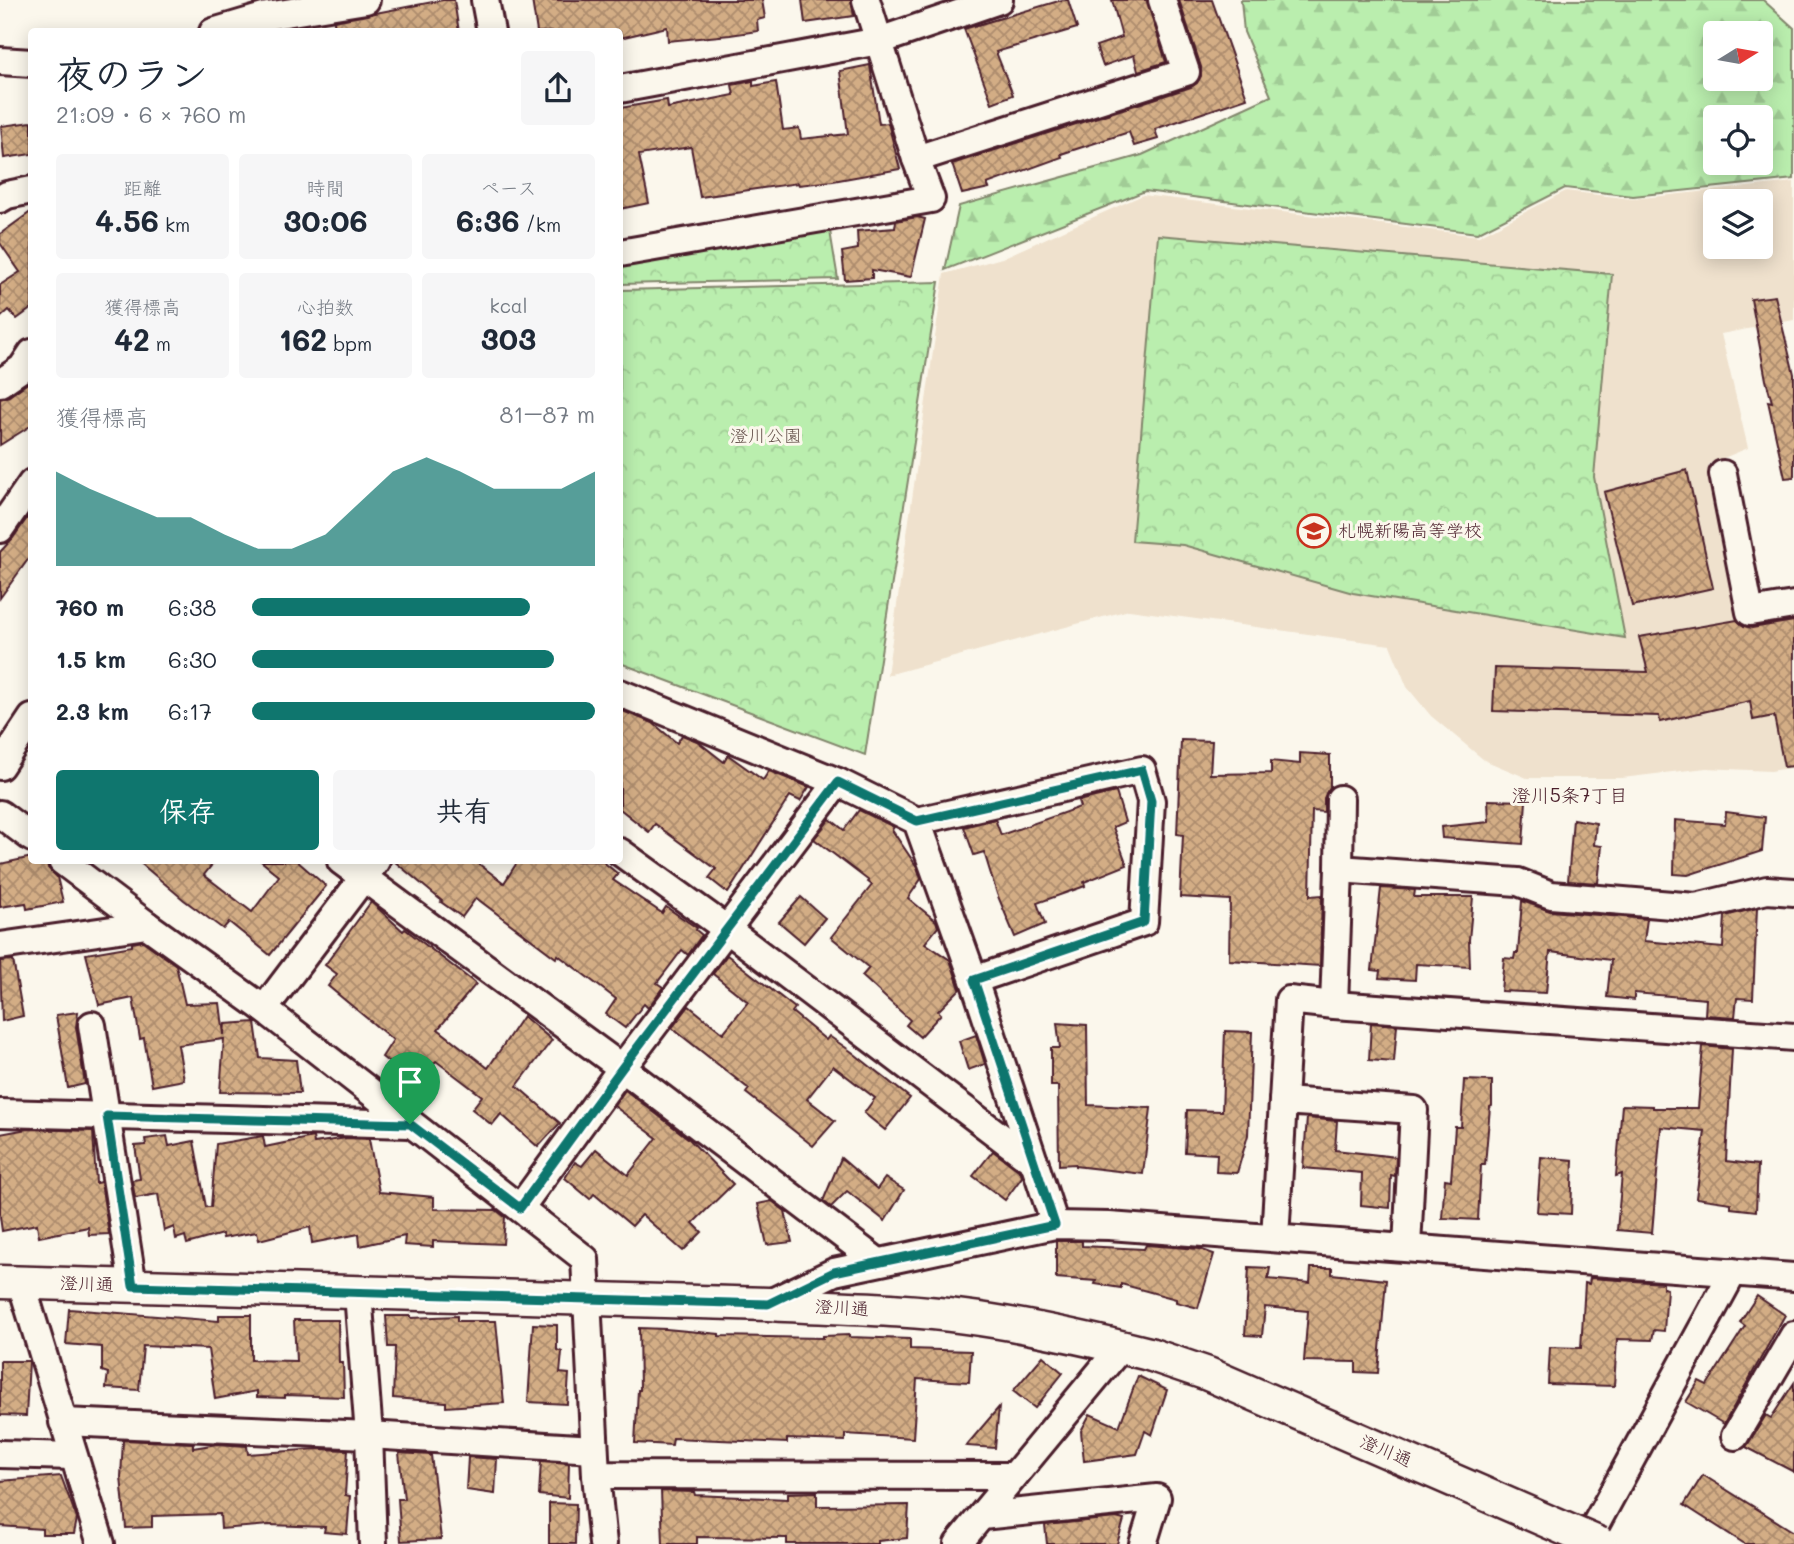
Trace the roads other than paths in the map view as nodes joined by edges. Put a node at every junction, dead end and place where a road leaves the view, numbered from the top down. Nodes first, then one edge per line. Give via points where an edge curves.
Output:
1 (366, 0) edge
2 (485, 0) edge
3 (866, 0) edge
4 (999, 0) edge
5 (1162, 0) edge
6 (268, 8) edge
7 (222, 28) edge
8 (490, 28) edge
9 (879, 41) junction
10 (0, 61) edge
11 (28, 63) edge
12 (623, 88) edge
13 (916, 159) junction
14 (28, 191) edge
15 (0, 199) edge
16 (623, 252) edge
17 (28, 360) edge
18 (0, 383) edge
19 (1723, 474) dead end
20 (28, 489) edge
21 (0, 528) edge
22 (1794, 605) edge
23 (623, 694) edge
24 (28, 724) edge
25 (0, 766) edge
26 (838, 782) junction
27 (1340, 799) dead end
28 (0, 814) edge
29 (917, 821) junction
30 (28, 835) edge
31 (623, 854) edge
32 (66, 864) edge
33 (351, 864) edge
34 (1339, 869) junction
35 (370, 870) edge
36 (1794, 892) edge
37 (147, 925) junction
38 (727, 930) junction
39 (0, 946) edge
40 (974, 980) junction
41 (1334, 1004) junction
42 (264, 1009) junction
43 (92, 1026) dead end
44 (1794, 1037) edge
45 (622, 1068) junction
46 (1283, 1101) junction
47 (0, 1113) edge
48 (107, 1116) junction
49 (410, 1124) junction
50 (1035, 1163) junction
51 (520, 1208) junction
52 (1055, 1225) junction
53 (1275, 1238) junction
54 (1407, 1247) junction
55 (878, 1262) junction
56 (1733, 1272) junction
57 (1794, 1277) edge
58 (10, 1282) edge
59 (133, 1286) junction
60 (358, 1293) junction
61 (586, 1300) junction
62 (768, 1304) junction
63 (1794, 1335) edge
64 (1135, 1351) junction
65 (63, 1422) junction
66 (369, 1435) junction
67 (1735, 1436) dead end
68 (0, 1454) edge
69 (73, 1456) junction
70 (595, 1462) junction
71 (1014, 1476) junction
72 (982, 1516) junction
73 (101, 1544) edge
74 (373, 1544) edge
75 (603, 1544) edge
76 (958, 1544) edge
77 (1143, 1544) edge
78 (1585, 1544) edge
79 (1600, 1544) edge

1 - 6 street
2 - 8 street
3 - 9 street
4 - 9 street
5 - 13 street via 1186,72
6 - 7 street
9 - 12 street
9 - 13 street
10 - 11 street
13 - 16 street via 931,199
14 - 15 street
17 - 18 street
19 - 22 street via 1750,612
20 - 21 street
23 - 26 street
24 - 25 street
26 - 29 street
26 - 38 street
27 - 34 street
28 - 30 street
29 - 40 street
29 - 40 street via 1142,770 1151,801 1144,922
31 - 38 street
32 - 37 street
33 - 35 street
34 - 36 street via 1518,881 1551,895 1696,907 1767,890
34 - 41 street
35 - 42 street
35 - 45 street
37 - 39 street
37 - 42 street
38 - 45 street
38 - 50 street
40 - 50 street
41 - 44 street
41 - 46 street via 1289,1000
42 - 49 street
43 - 48 street
45 - 51 street
45 - 55 street
46 - 53 street
46 - 54 street via 1414,1110
47 - 48 street
48 - 49 street
48 - 59 street
49 - 51 street
50 - 52 street
51 - 61 street via 585,1259
52 - 53 street
52 - 55 street
53 - 54 street
54 - 56 street
55 - 62 street via 834,1272
56 - 57 street
56 - 78 street
58 - 59 street, 澄川通
58 - 65 street
59 - 60 street, 澄川通
60 - 61 street, 澄川通
60 - 66 street
61 - 62 street, 澄川通
61 - 70 street
62 - 64 street, 澄川通 via 963,1316
63 - 67 street
64 - 71 street
64 - 79 street, 澄川通, bridge via 1208,1374
65 - 66 street
65 - 69 street
66 - 70 street
66 - 74 street
68 - 69 street
69 - 73 street
70 - 71 street
70 - 75 street
71 - 72 street
72 - 76 street
72 - 77 street via 1157,1498

